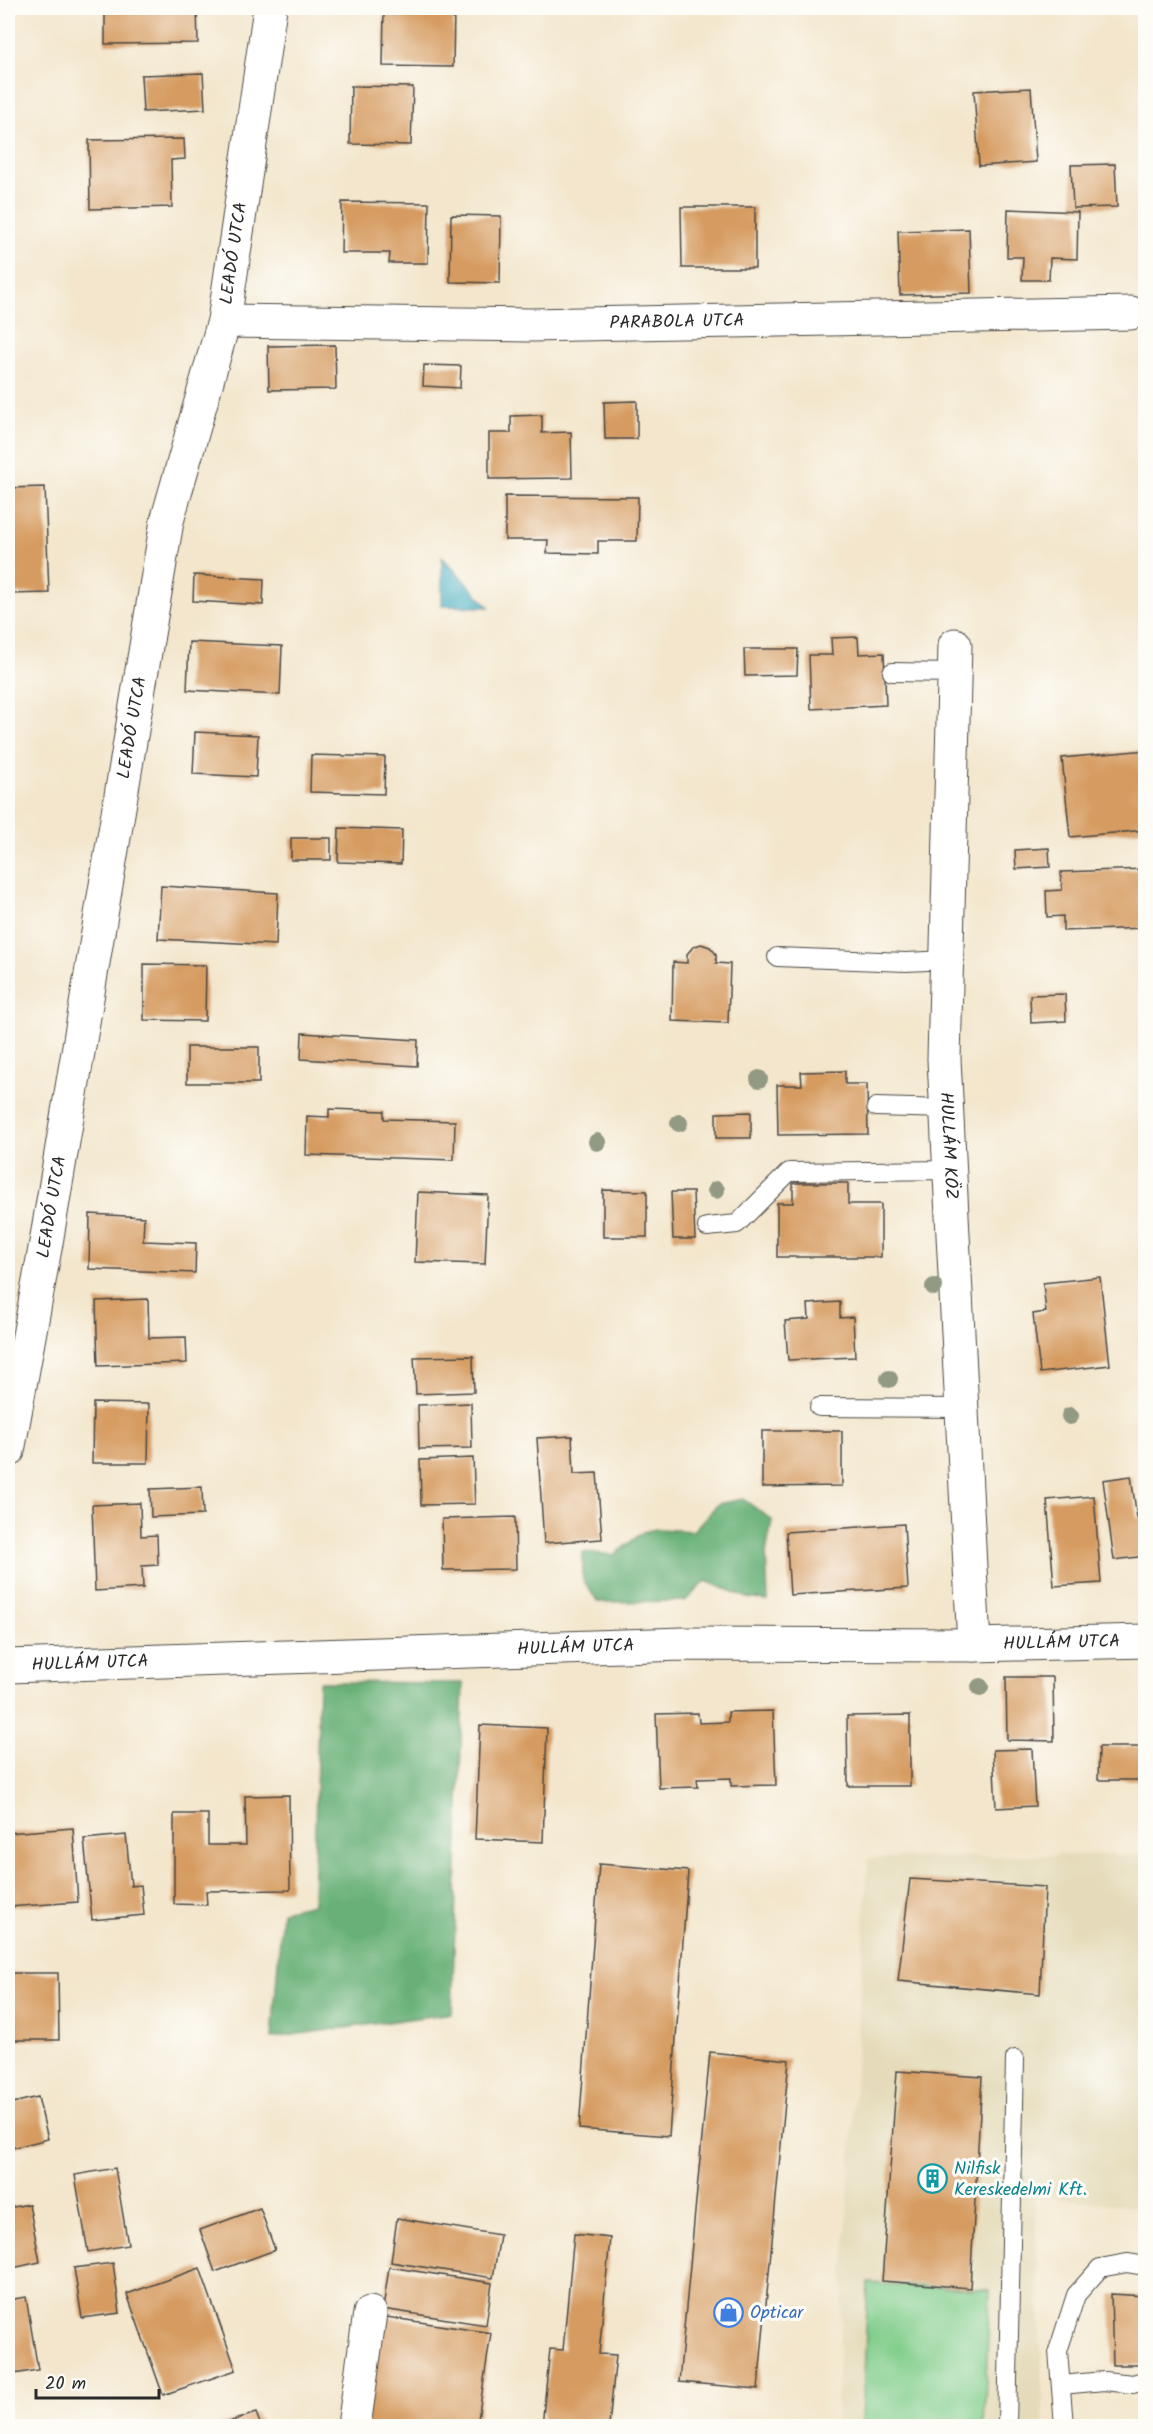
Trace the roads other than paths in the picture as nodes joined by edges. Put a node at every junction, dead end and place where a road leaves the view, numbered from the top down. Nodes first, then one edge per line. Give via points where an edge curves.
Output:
1 (270, 8) edge
2 (1131, 313) dead end
3 (224, 321) junction
4 (954, 659) joint
5 (892, 672) dead end
6 (777, 957) dead end
7 (948, 960) junction
8 (876, 1107) dead end
9 (946, 1109) junction
10 (950, 1170) junction
11 (707, 1227) dead end
12 (819, 1407) dead end
13 (962, 1408) junction
14 (8, 1451) edge
15 (1146, 1641) edge
16 (974, 1645) junction
17 (8, 1665) edge
18 (1016, 2059) dead end
19 (1146, 2266) edge
20 (370, 2313) dead end
21 (1146, 2380) edge
22 (1061, 2385) junction
23 (354, 2427) edge
24 (1007, 2427) edge
25 (1064, 2427) edge

1 - 3 street, LEADÓ UTCA
2 - 3 street, PARABOLA UTCA via 530,325
3 - 14 street, LEADÓ UTCA via 167,521
4 - 5 lane
4 - 7 street, HULLÁM KÖZ
6 - 7 lane
7 - 9 street, HULLÁM KÖZ
8 - 9 lane
9 - 10 street, HULLÁM KÖZ
10 - 11 lane via 789,1172 736,1224
10 - 13 street, HULLÁM KÖZ
12 - 13 lane
13 - 16 street, HULLÁM KÖZ
15 - 16 street, HULLÁM UTCA
16 - 17 street, HULLÁM UTCA via 683,1644
18 - 24 lane
19 - 22 lane via 1126,2263 1100,2268 1076,2295 1058,2351
20 - 23 street
21 - 22 lane via 1133,2384 1104,2381
22 - 25 lane

